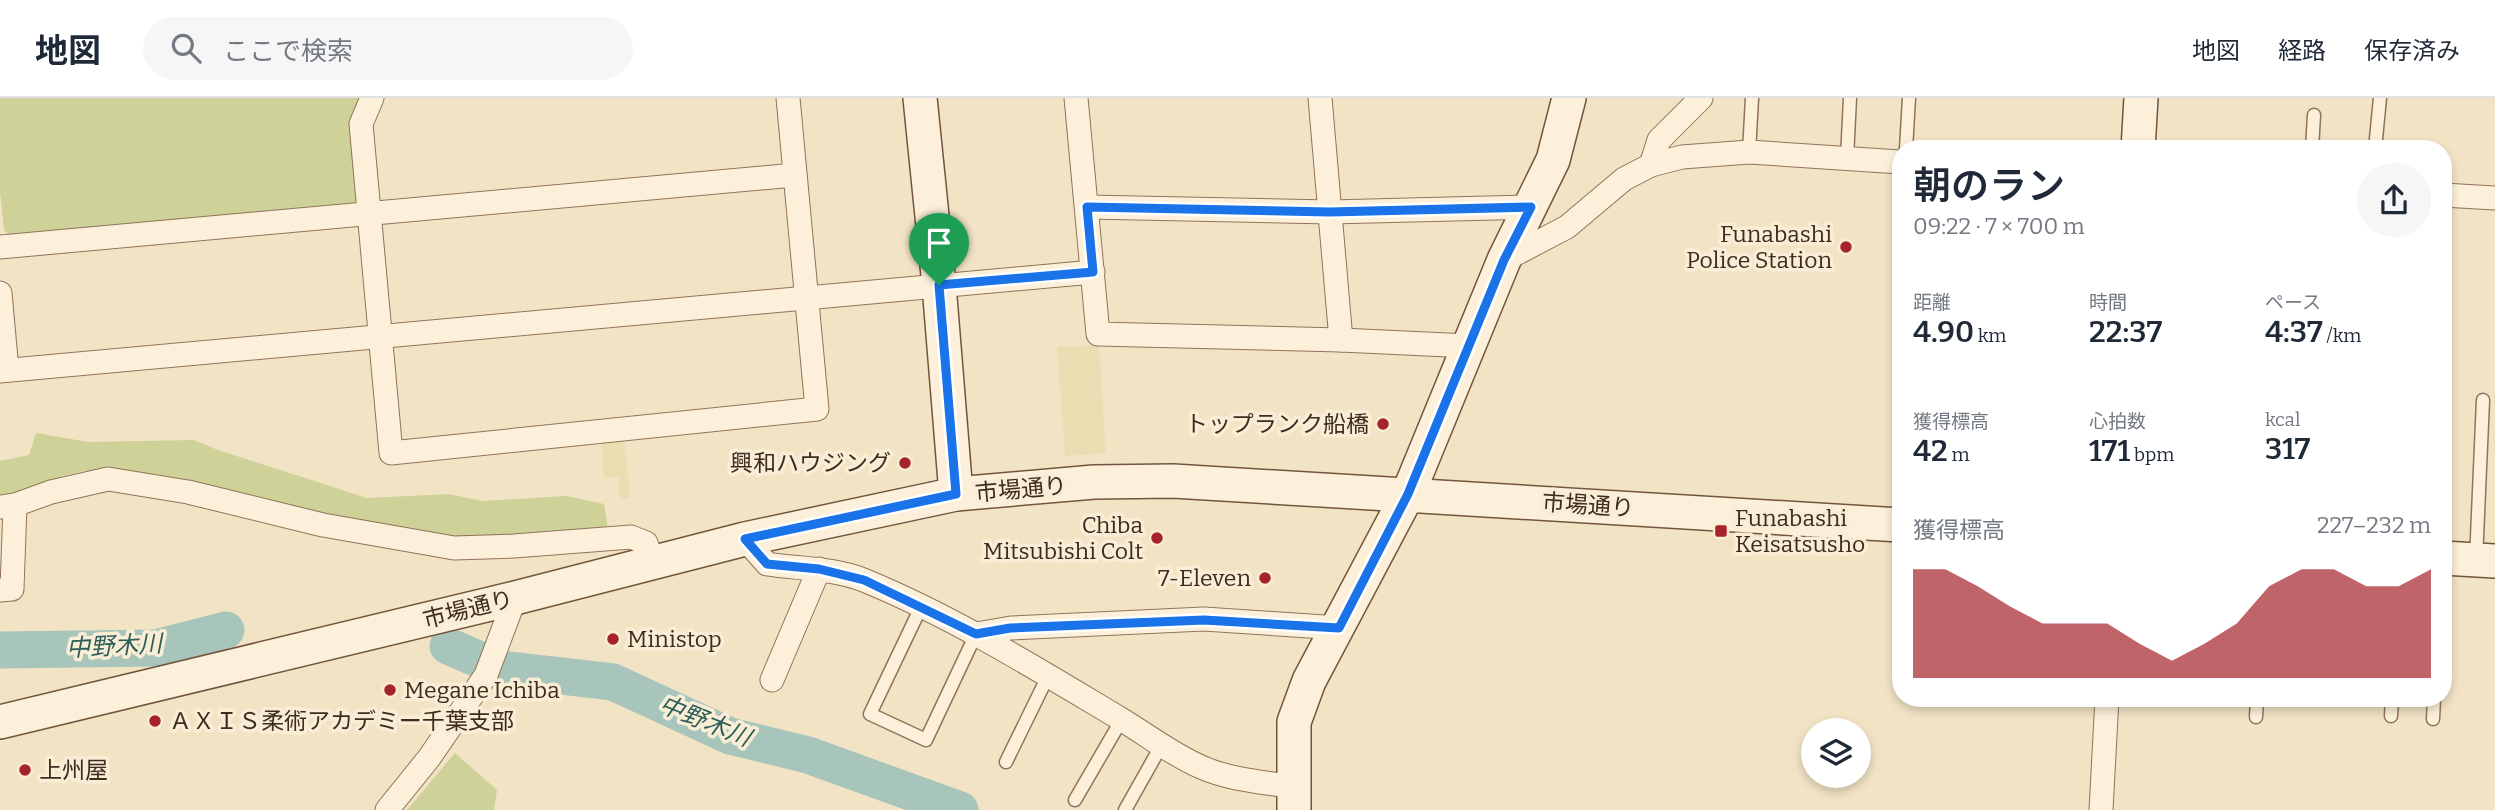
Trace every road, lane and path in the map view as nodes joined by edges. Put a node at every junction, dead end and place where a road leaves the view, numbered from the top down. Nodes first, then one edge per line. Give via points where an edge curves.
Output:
1 (372, 98) edge
2 (788, 98) edge
3 (920, 98) edge
4 (1076, 98) edge
5 (1320, 98) edge
6 (1569, 98) edge
7 (1701, 98) edge
8 (1752, 98) edge
9 (1850, 98) edge
10 (1909, 98) edge
11 (2141, 98) edge
12 (2379, 98) edge
13 (2314, 116) dead end
14 (1907, 140) edge
15 (2139, 140) edge
16 (2313, 140) edge
17 (2376, 140) edge
18 (1749, 152) junction
19 (1847, 158) junction
20 (1892, 161) edge
21 (1651, 165) junction
22 (795, 175) junction
23 (2452, 196) edge
24 (2495, 198) edge
25 (1087, 207) junction
26 (1531, 207) junction
27 (1330, 212) junction
28 (370, 213) junction
29 (0, 247) edge
30 (1504, 260) junction
31 (1093, 272) junction
32 (939, 285) junction
33 (0, 293) edge
34 (807, 297) junction
35 (381, 337) junction
36 (1340, 340) junction
37 (1469, 346) junction
38 (3, 371) edge
39 (2483, 400) dead end
40 (956, 494) junction
41 (1408, 494) junction
42 (7, 506) edge
43 (1892, 524) edge
44 (745, 539) junction
45 (653, 562) junction
46 (2460, 564) edge
47 (819, 569) junction
48 (0, 590) edge
49 (515, 598) junction
50 (921, 607) junction
51 (1339, 628) junction
52 (976, 634) junction
53 (1048, 676) junction
54 (772, 680) dead end
55 (2107, 707) edge
56 (2257, 707) edge
57 (2392, 707) edge
58 (2434, 707) edge
59 (2391, 716) dead end
60 (2256, 717) dead end
61 (1122, 719) junction
62 (2433, 719) dead end
63 (0, 722) edge
64 (1161, 746) junction
65 (1006, 762) dead end
66 (1294, 798) edge
67 (1075, 800) dead end
68 (387, 810) edge
69 (1125, 810) edge
70 (2101, 810) edge

1 - 28 street via 361,124
2 - 22 street
3 - 32 street
4 - 25 street
5 - 27 street
6 - 26 street via 1553,160
7 - 21 street via 1659,140
8 - 18 lane
9 - 19 lane
10 - 14 lane
11 - 15 street
12 - 17 lane
13 - 16 lane
18 - 19 street
18 - 21 street via 1682,157
19 - 20 street
21 - 30 street via 1623,179 1567,227
22 - 28 street
22 - 34 street
23 - 24 street
25 - 27 street
25 - 31 street
26 - 27 street
26 - 30 street
27 - 36 street
28 - 29 street
28 - 35 street
30 - 37 street
31 - 32 street
31 - 36 street via 1098,334
32 - 34 street
32 - 40 street
33 - 38 street
34 - 35 street
34 - 35 street via 817,409 391,453
35 - 38 street
36 - 37 street
37 - 41 street
39 - 46 lane
40 - 41 street, 市場通り via 1094,482 1173,481
40 - 44 street, 市場通り
41 - 43 street, 市場通り
41 - 51 street
42 - 45 street via 108,479 454,548 631,537 646,543
42 - 48 street via 12,589
44 - 45 street, 市場通り
44 - 47 street via 767,564
45 - 49 street, 市場通り
47 - 50 street via 864,580
47 - 54 street
49 - 63 street, 市場通り
49 - 68 street via 490,666 429,758
50 - 52 street
50 - 52 lane via 870,714 926,740
51 - 52 street via 1204,620 1010,628
51 - 66 street via 1308,681 1294,722
52 - 53 street
53 - 61 street
53 - 65 lane
55 - 70 street
56 - 60 lane
57 - 59 lane
58 - 62 lane
61 - 64 street
61 - 67 lane
64 - 66 street via 1202,768
64 - 69 lane

